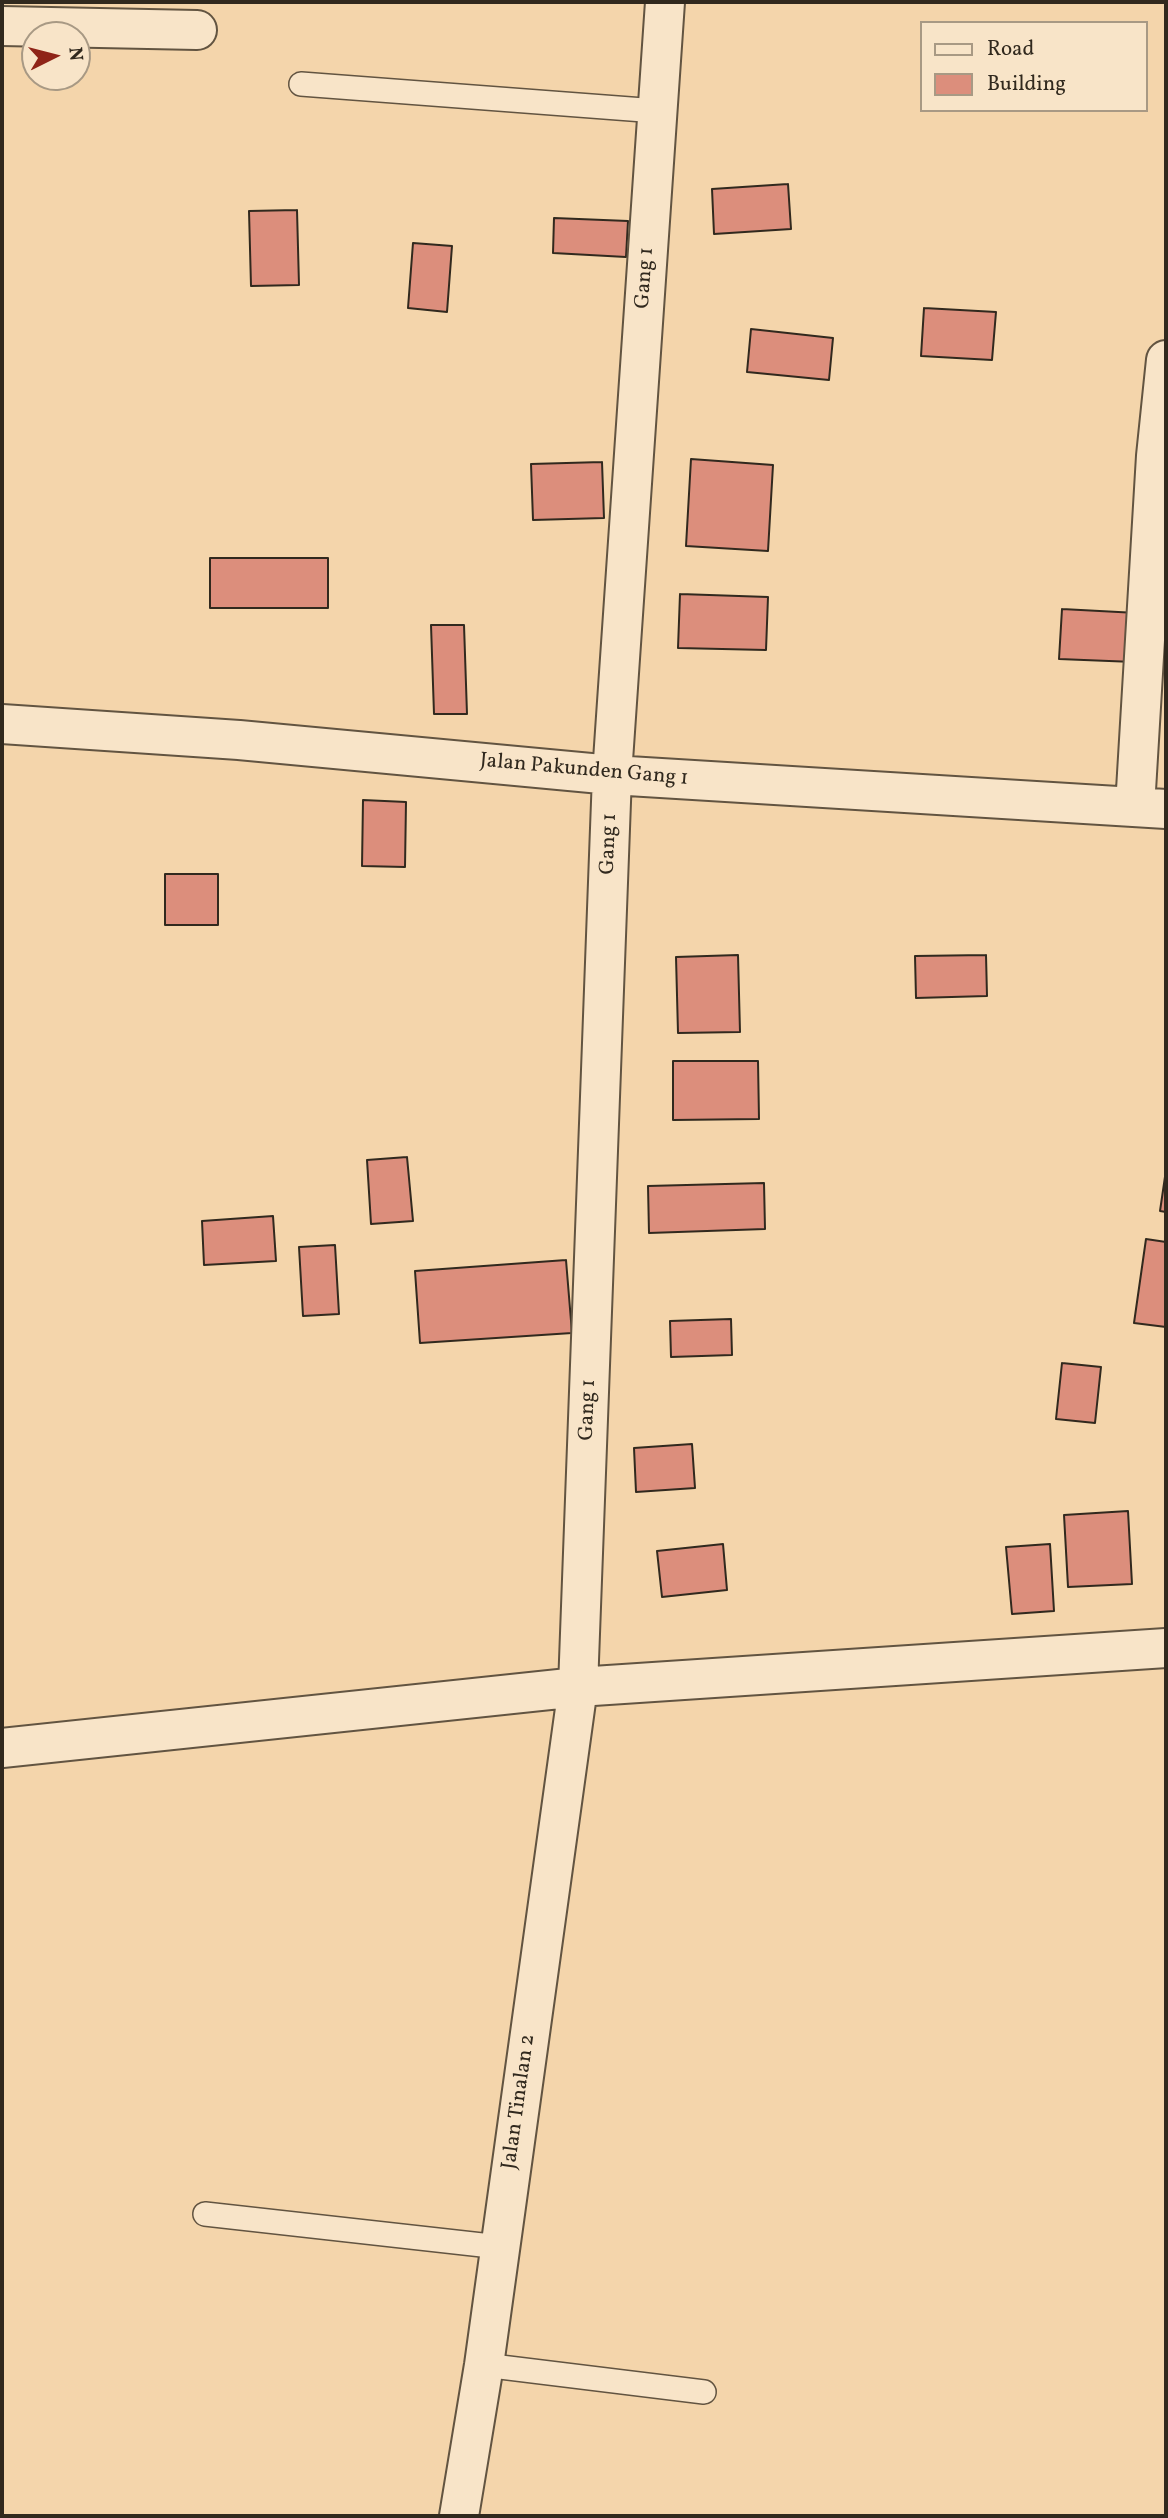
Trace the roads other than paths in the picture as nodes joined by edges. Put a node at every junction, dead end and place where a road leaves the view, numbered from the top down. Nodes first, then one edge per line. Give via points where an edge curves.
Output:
1 (664, 2) edge
2 (2, 26) edge
3 (197, 30) dead end
4 (300, 84) dead end
5 (657, 111) junction
6 (1166, 360) edge
7 (2, 724) edge
8 (612, 775) junction
9 (1151, 808) edge
10 (1166, 1648) edge
11 (579, 1686) junction
12 (2, 1748) edge
13 (205, 2214) dead end
14 (500, 2247) junction
15 (484, 2365) junction
16 (704, 2392) dead end
17 (459, 2516) edge

1 - 5 street, Gang 1
2 - 3 street
4 - 5 lane
5 - 8 street, Gang 1
6 - 9 street via 1156,456
7 - 8 street, Jalan Pakunden Gang 1 via 239,740
8 - 9 street, Jalan Pakunden Gang 1
8 - 11 street, Gang 1
10 - 11 street
11 - 12 street
11 - 14 street, Jalan Tinalan 2
13 - 14 lane
14 - 15 street, Jalan Tinalan 2
15 - 16 lane
15 - 17 street, Jalan Tinalan 2

